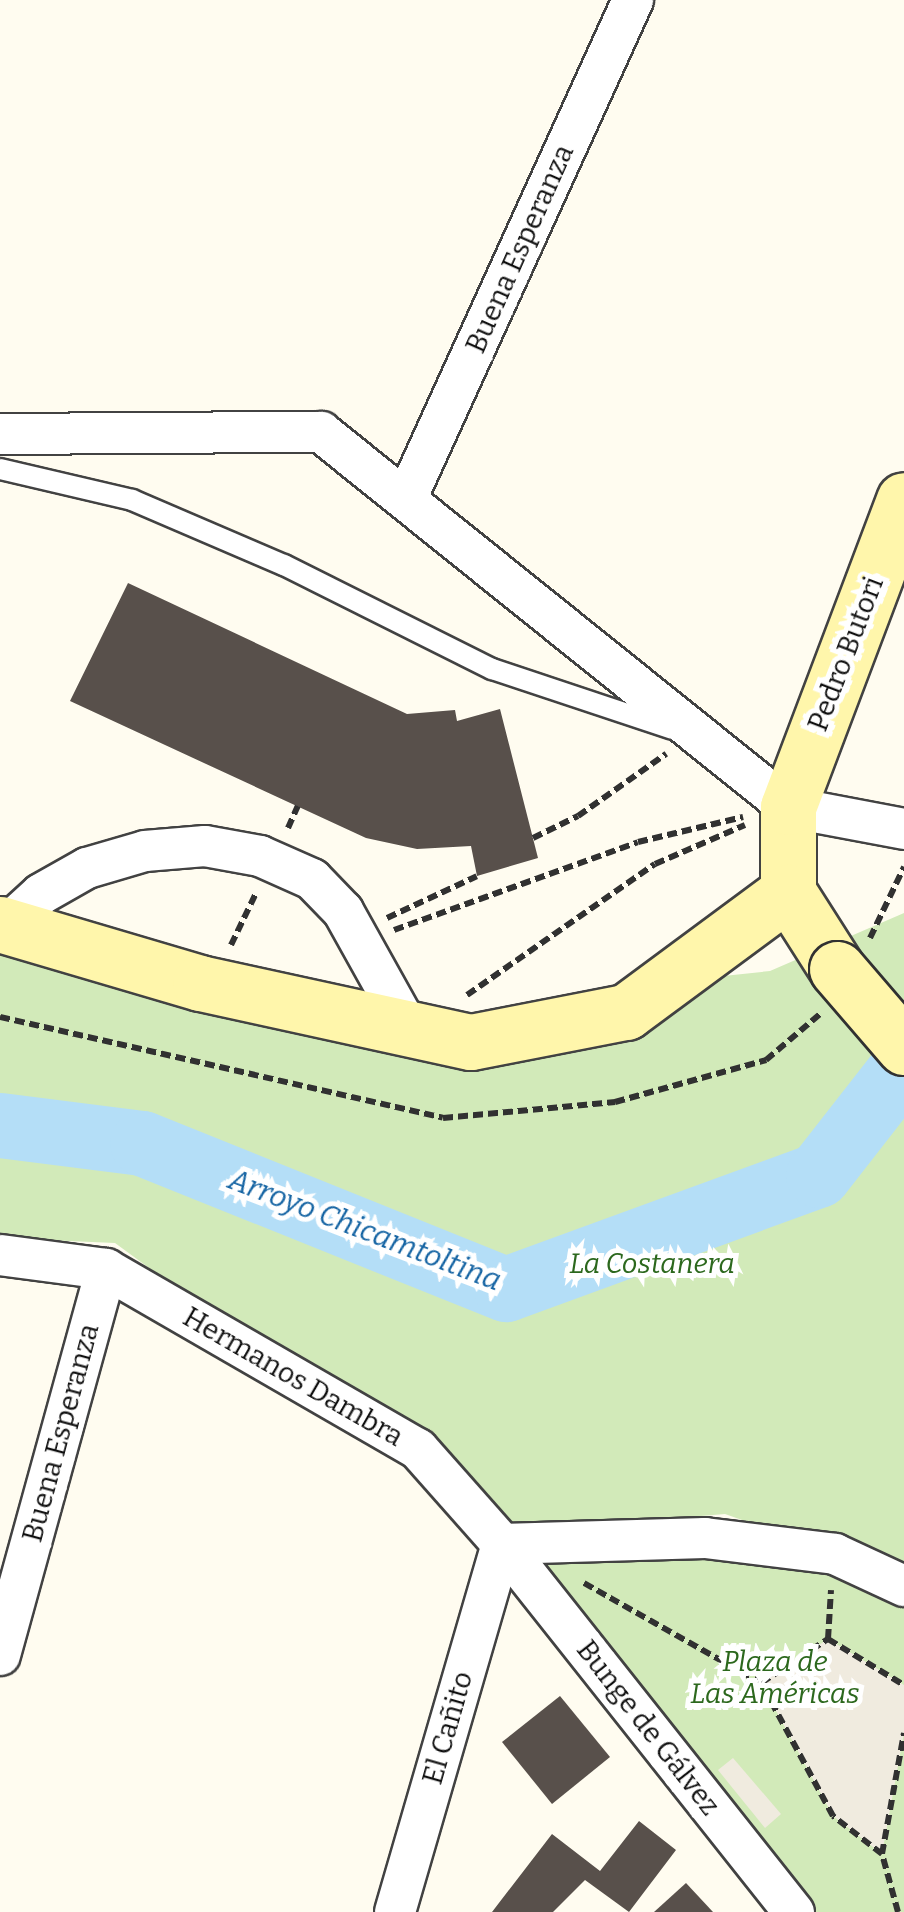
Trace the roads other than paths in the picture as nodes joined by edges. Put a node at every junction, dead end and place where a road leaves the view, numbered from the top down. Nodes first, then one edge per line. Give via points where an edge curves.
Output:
1 (634, 0) edge
2 (0, 434) edge
3 (0, 469) edge
4 (407, 497) junction
5 (904, 500) edge
6 (698, 737) junction
7 (788, 807) junction
8 (904, 829) edge
9 (788, 892) junction
10 (3, 925) edge
11 (415, 1030) junction
12 (904, 1047) edge
13 (0, 1256) edge
14 (106, 1269) junction
15 (502, 1544) junction
16 (904, 1586) edge
17 (0, 1655) edge
18 (395, 1912) edge
19 (794, 1912) edge

1 - 4 street, Buena Esperanza
2 - 4 street via 321,432
3 - 6 lane via 132,500 284,565 492,669
4 - 6 street
5 - 7 street, Pedro Butori
6 - 7 street
7 - 8 street
7 - 9 street
9 - 11 street via 626,1012 470,1042
9 - 12 street, bridge via 837,969
10 - 11 street via 200,983
10 - 11 street via 86,868 144,852 205,846 260,856 312,878
13 - 14 street, Hermanos Dambra
14 - 15 street, Hermanos Dambra via 418,1449
14 - 17 street, Buena Esperanza
15 - 16 street via 704,1538 834,1554
15 - 18 street, El Cañito
15 - 19 street, Bunge de Gálvez

